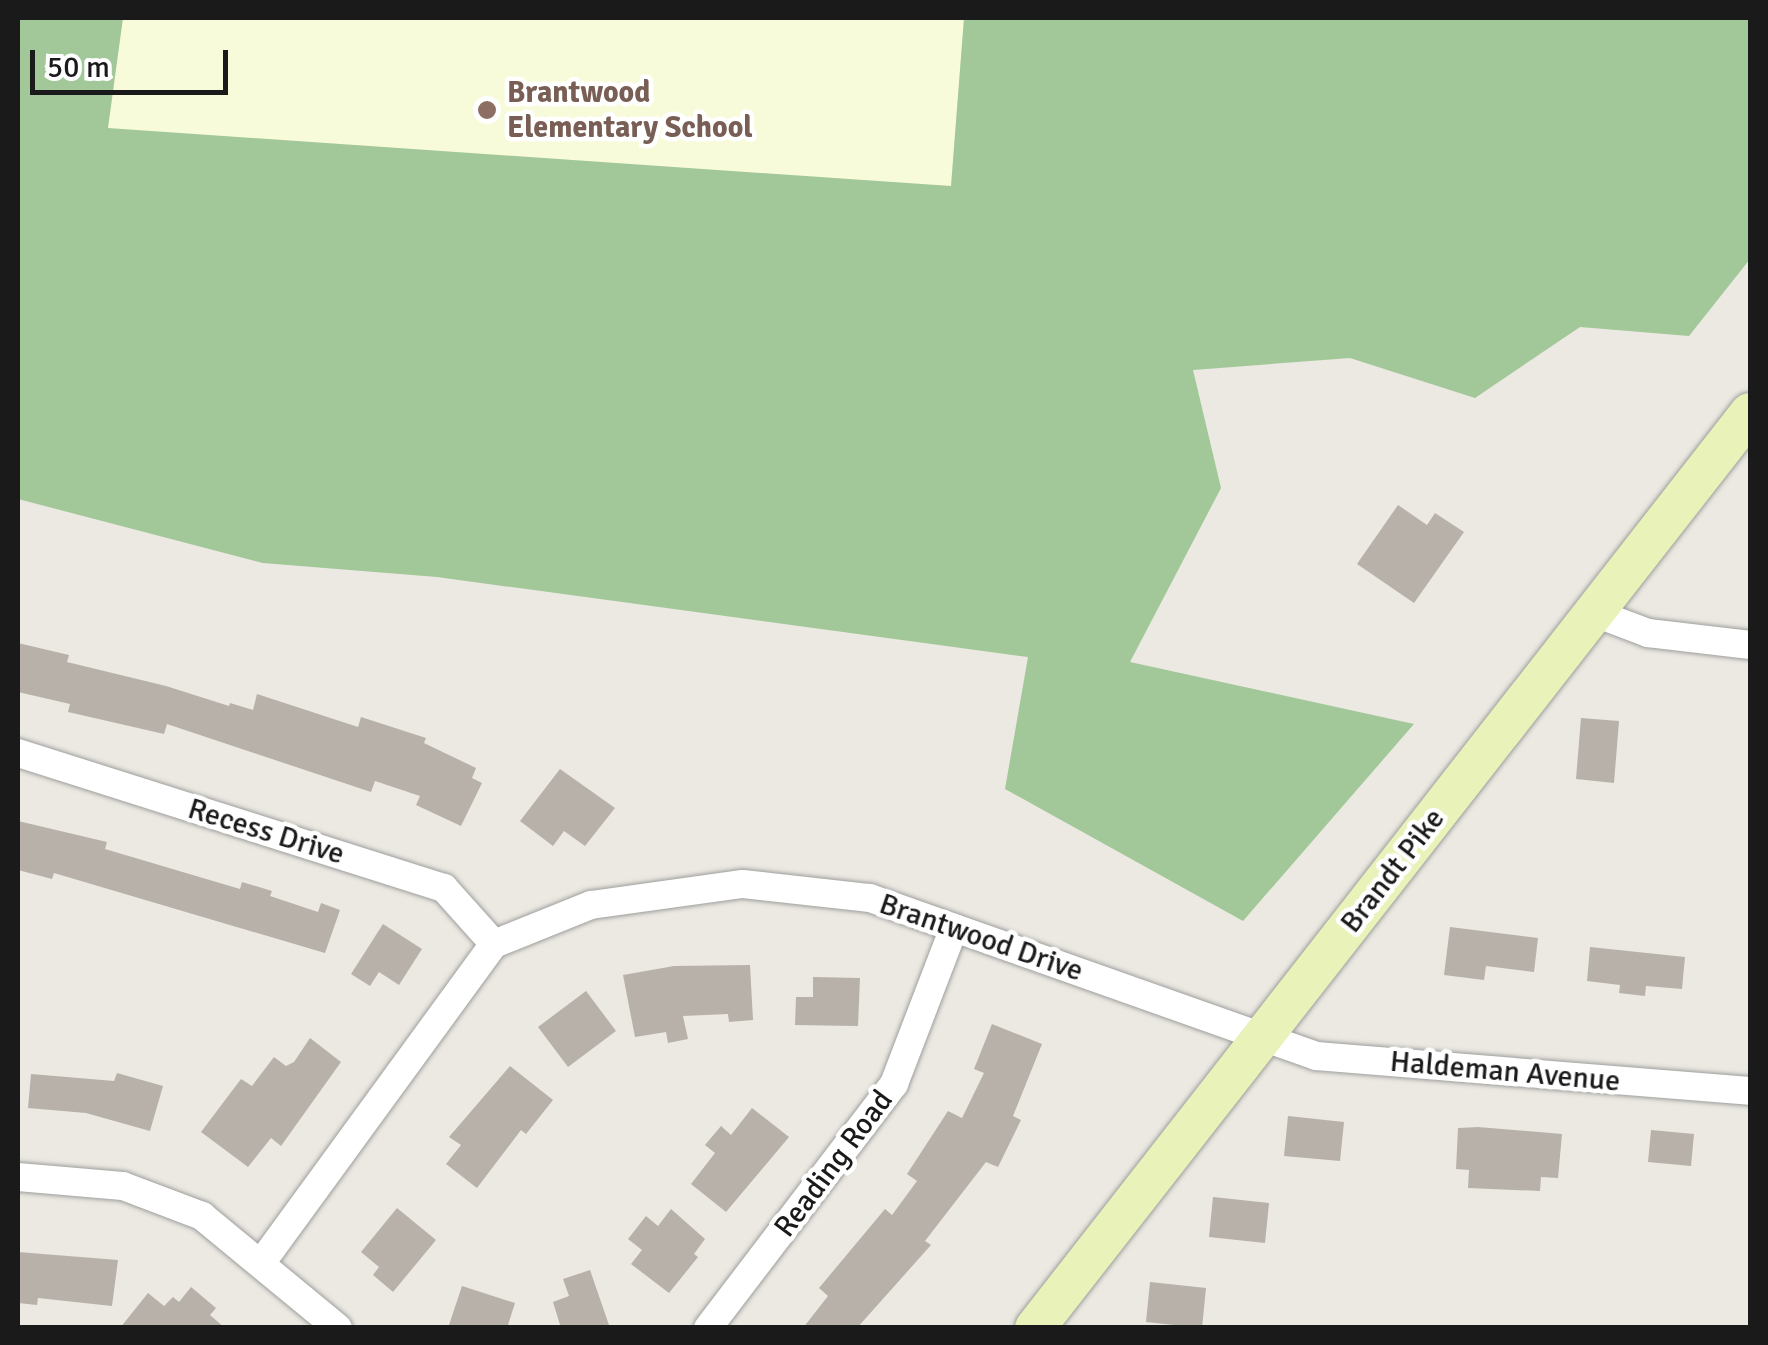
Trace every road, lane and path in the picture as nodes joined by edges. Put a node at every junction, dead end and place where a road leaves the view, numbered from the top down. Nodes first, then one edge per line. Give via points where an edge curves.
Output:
1 (1750, 413) edge
2 (1595, 613) junction
3 (1750, 645) edge
4 (18, 753) edge
5 (954, 928) junction
6 (494, 944) junction
7 (1262, 1038) junction
8 (1750, 1092) edge
9 (18, 1177) edge
10 (262, 1262) junction
11 (338, 1328) edge
12 (708, 1328) edge
13 (1035, 1328) edge

1 - 2 main road, Brandt Pike
2 - 3 street via 1648,632
2 - 7 main road, Brandt Pike
4 - 6 street, Recess Drive via 444,888
5 - 6 street, Brantwood Drive via 870,898 743,884 592,906
5 - 7 street, Brantwood Drive
5 - 12 street, Reading Road via 894,1084
6 - 10 street
7 - 8 street, Haldeman Avenue via 1316,1056
7 - 13 main road, Brandt Pike
9 - 10 street via 122,1186 202,1216
10 - 11 street

